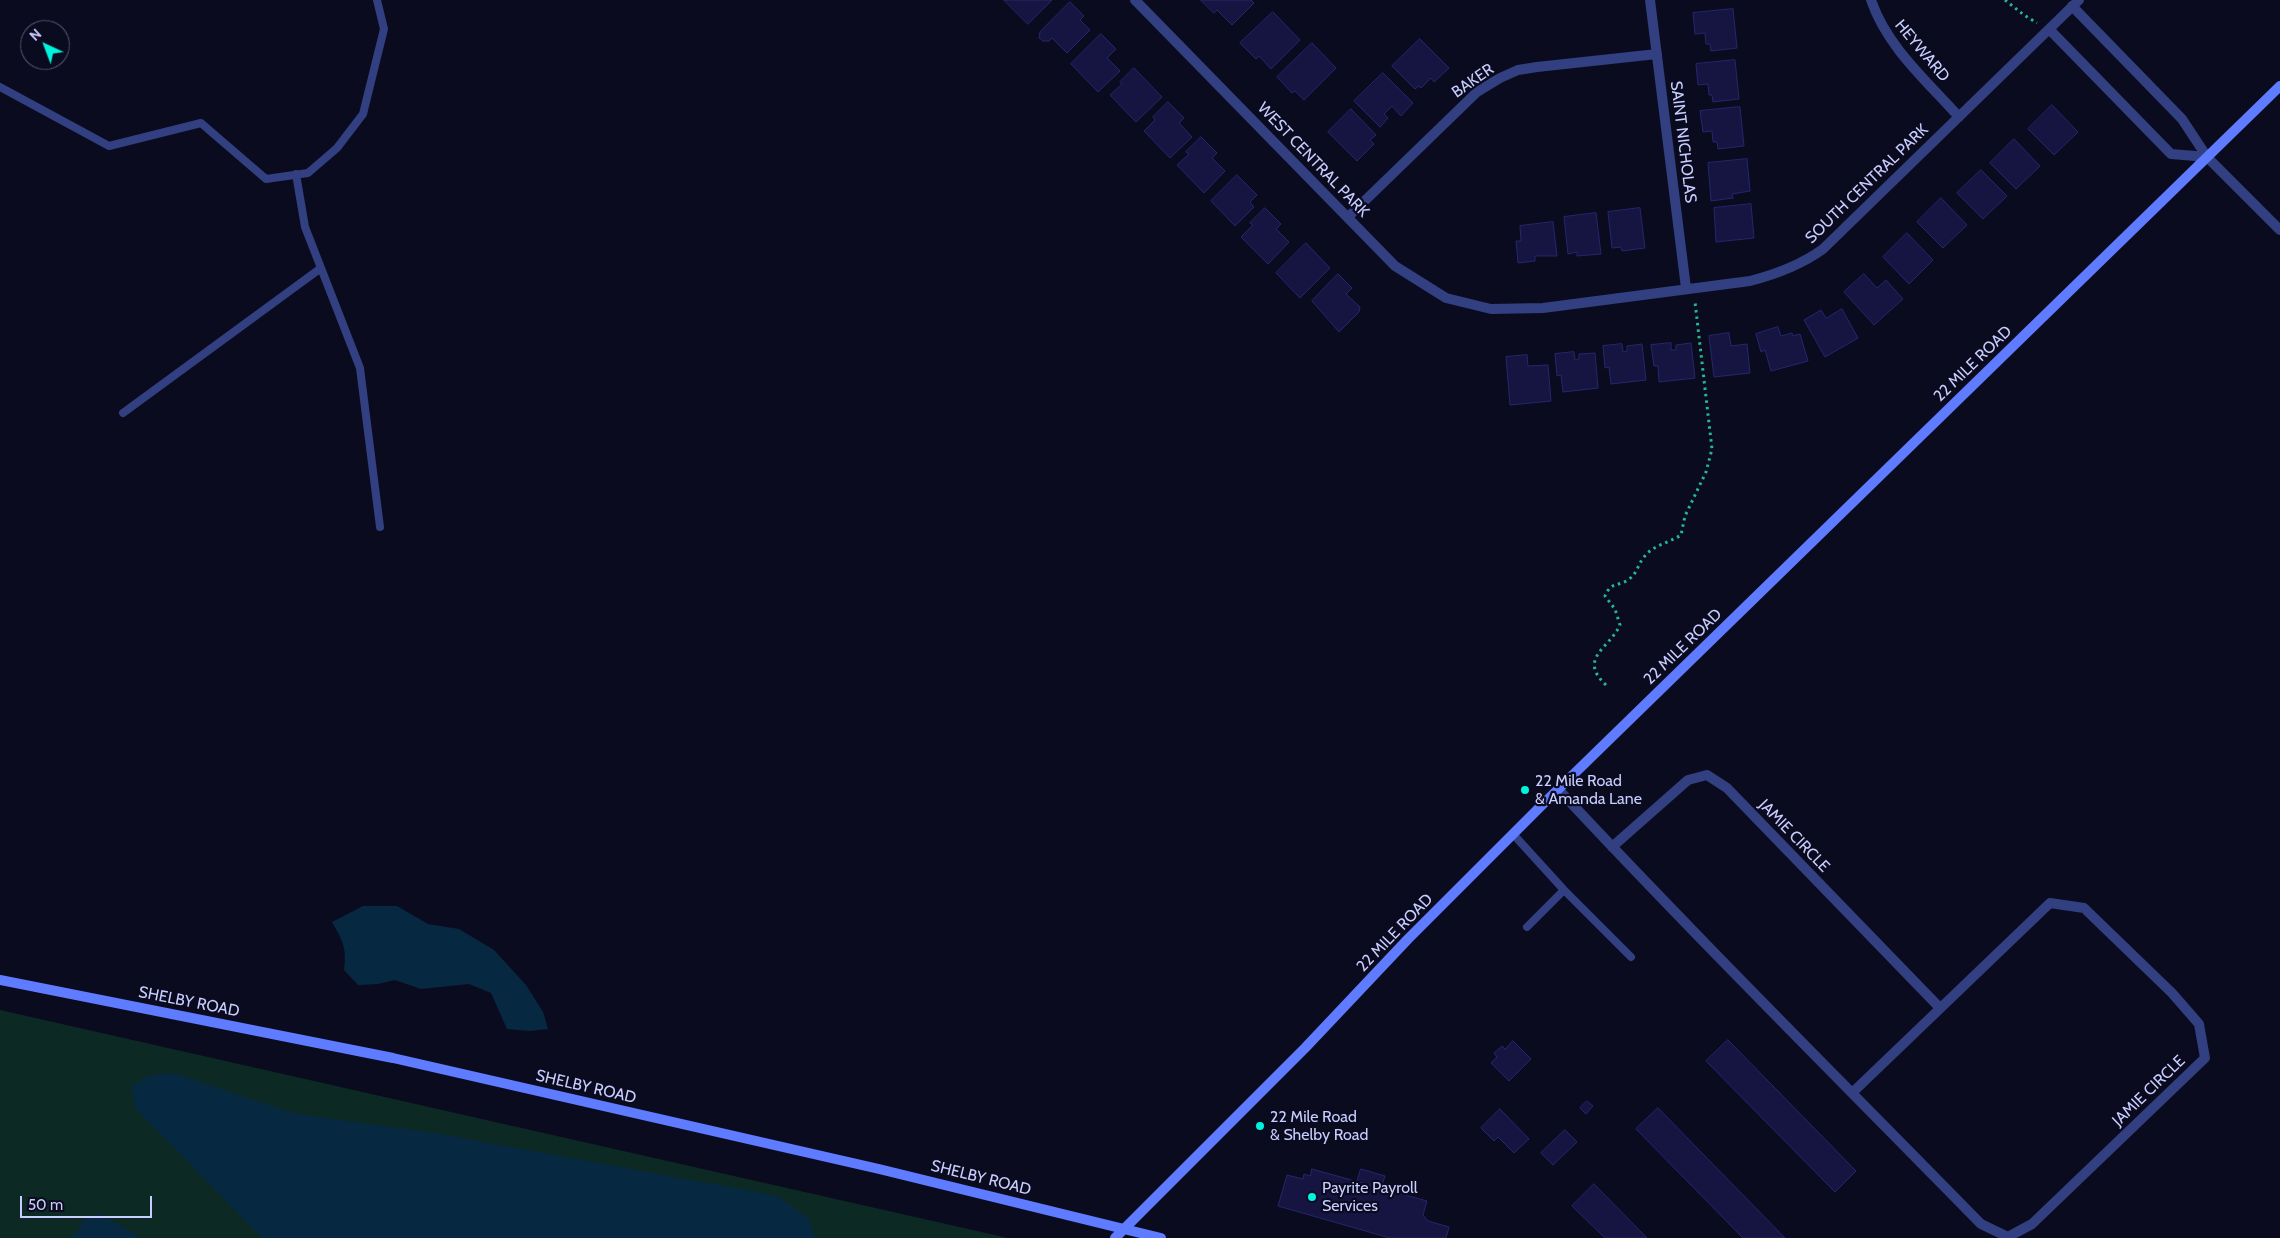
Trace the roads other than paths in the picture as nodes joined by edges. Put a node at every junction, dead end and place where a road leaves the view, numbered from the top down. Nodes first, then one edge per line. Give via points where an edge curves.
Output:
1 (378, 0) edge
2 (1135, 0) edge
3 (1650, 0) edge
4 (1871, 0) edge
5 (2076, 3) edge
6 (2049, 29) junction
7 (1657, 54) junction
8 (2280, 86) edge
9 (0, 87) edge
10 (1959, 117) junction
11 (2207, 157) junction
12 (296, 174) junction
13 (1348, 217) junction
14 (2280, 230) edge
15 (321, 268) junction
16 (1686, 288) junction
17 (1491, 309) joint
18 (124, 413) dead end
19 (380, 527) dead end
20 (1558, 789) junction
21 (1513, 834) junction
22 (1612, 847) junction
23 (1564, 890) junction
24 (1527, 927) dead end
25 (1631, 958) dead end
26 (2, 979) edge
27 (1940, 1008) junction
28 (1852, 1093) junction
29 (1125, 1228) junction
30 (1115, 1238) edge
31 (1162, 1238) edge

1 - 12 lane via 384,29 363,114 337,148 308,173
2 - 13 street, WEST CENTRAL PARK
3 - 7 street, SAINT NICHOLAS
4 - 10 street, HEYWARD via 1882,29 1893,45
5 - 6 street, SOUTH CENTRAL PARK
5 - 11 street, SOUTH CENTRAL PARK via 2182,120
6 - 10 street, SOUTH CENTRAL PARK
6 - 11 street via 2171,154
7 - 13 street, BAKER via 1537,67 1518,70 1500,78 1466,102
7 - 16 street, SAINT NICHOLAS
8 - 11 street, 22 MILE ROAD
9 - 12 lane via 110,146 201,122 266,179
10 - 16 street, SOUTH CENTRAL PARK via 1823,249 1807,260 1750,281
11 - 14 street, SOUTH CENTRAL PARK
11 - 20 street, 22 MILE ROAD
12 - 15 lane via 305,227
13 - 17 street, WEST CENTRAL PARK via 1395,266 1414,279 1446,298
15 - 18 lane
15 - 19 lane via 360,368
16 - 17 street, SOUTH CENTRAL PARK via 1543,308
20 - 21 street, 22 MILE ROAD
20 - 22 street, JAMIE CIRCLE
21 - 23 lane
21 - 29 street, 22 MILE ROAD
22 - 27 street, JAMIE CIRCLE via 1688,780 1707,775 1727,788
22 - 28 street, JAMIE CIRCLE
23 - 24 lane
23 - 25 lane
26 - 29 street, SHELBY ROAD via 393,1058 938,1182
27 - 28 street, JAMIE CIRCLE
27 - 28 street, JAMIE CIRCLE via 2050,903 2084,908 2172,993 2198,1024 2205,1058 2032,1224 2008,1237 1981,1224
29 - 30 street, 22 MILE ROAD
29 - 31 street, SHELBY ROAD

